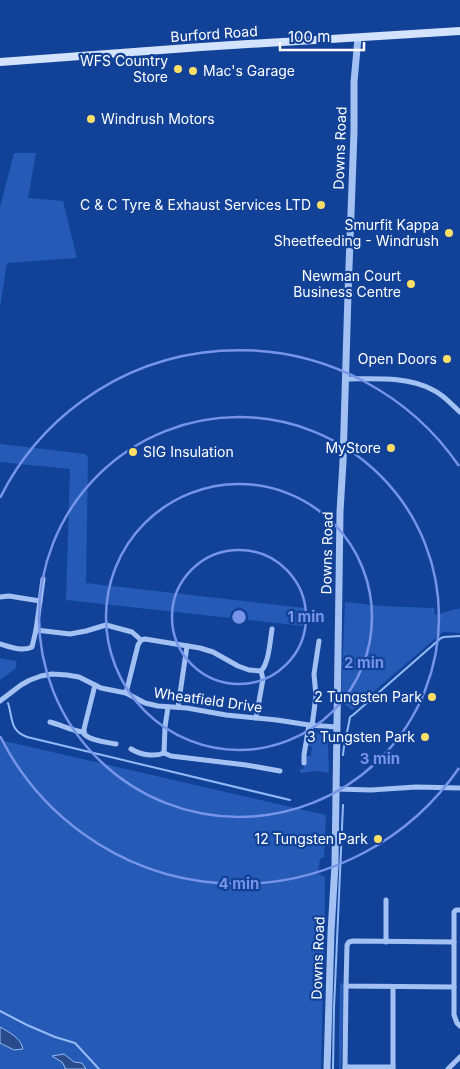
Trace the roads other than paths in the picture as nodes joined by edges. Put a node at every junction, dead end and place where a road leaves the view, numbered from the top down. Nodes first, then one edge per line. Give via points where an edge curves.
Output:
1 (460, 32) edge
2 (358, 38) junction
3 (0, 62) edge
4 (346, 379) junction
5 (460, 412) edge
6 (42, 580) dead end
7 (0, 596) edge
8 (40, 602) junction
9 (272, 629) dead end
10 (36, 630) junction
11 (141, 640) junction
12 (319, 641) dead end
13 (0, 644) edge
14 (187, 646) junction
15 (261, 671) junction
16 (95, 686) junction
17 (126, 693) junction
18 (0, 701) edge
19 (168, 707) junction
20 (178, 707) junction
21 (256, 718) junction
22 (50, 722) dead end
23 (310, 726) junction
24 (336, 727) junction
25 (84, 732) junction
26 (116, 744) dead end
27 (131, 749) dead end
28 (164, 753) junction
29 (304, 763) dead end
30 (280, 770) dead end
31 (460, 788) edge
32 (336, 789) junction
33 (386, 900) dead end
34 (460, 910) edge
35 (386, 942) junction
36 (454, 942) junction
37 (457, 960) edge
38 (346, 986) junction
39 (393, 987) junction
40 (454, 987) junction
41 (460, 1026) edge
42 (460, 1057) edge
43 (345, 1068) edge
44 (393, 1068) edge
45 (327, 1069) edge
46 (448, 1069) edge

1 - 2 main road, Burford Road
2 - 3 main road, Burford Road
2 - 4 street, Downs Road
4 - 5 street via 409,382 433,390
4 - 24 street, Downs Road
6 - 8 street
7 - 8 street
8 - 10 street
9 - 15 street via 266,662
10 - 11 street via 70,634 106,625 132,632
10 - 13 street via 30,649
11 - 14 street via 145,638
11 - 17 street
12 - 23 street via 314,674 316,696
14 - 15 street via 207,650 249,670
14 - 20 street
15 - 21 street
16 - 17 street, Wheatfield Drive
16 - 18 street, Wheatfield Drive via 79,677 52,674 21,685
16 - 25 street
17 - 19 street, Wheatfield Drive via 149,704
19 - 20 street, Wheatfield Drive
19 - 28 street
20 - 21 street, Wheatfield Drive
21 - 23 street, Wheatfield Drive
22 - 25 street
23 - 24 street, Wheatfield Drive
23 - 29 street
24 - 32 street, Downs Road
25 - 26 street via 87,737
27 - 28 street via 151,755
28 - 30 street
31 - 32 street
32 - 45 street, Downs Road
33 - 35 street
34 - 36 street via 454,912
35 - 36 street
35 - 38 street via 349,942
36 - 37 street
37 - 40 street
38 - 39 street
38 - 43 street
39 - 40 street
39 - 44 street
40 - 41 street via 454,1015
42 - 46 street
43 - 44 street

